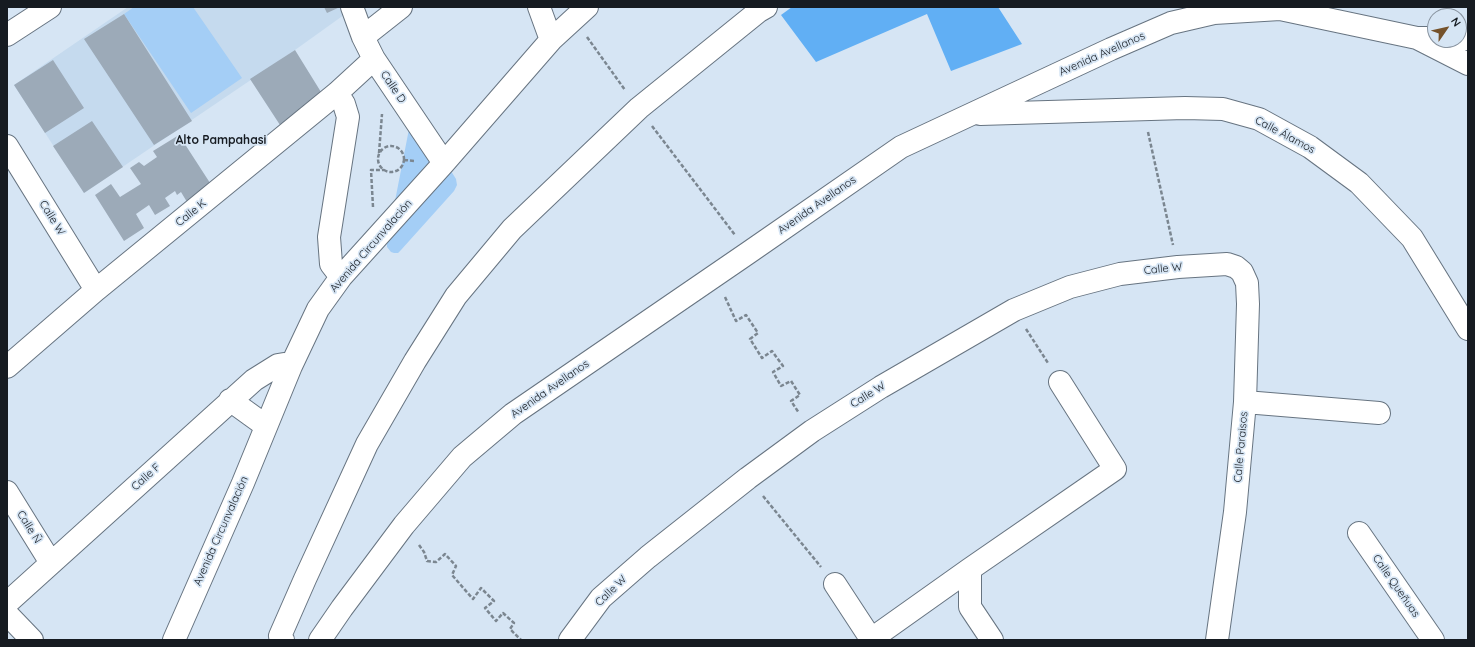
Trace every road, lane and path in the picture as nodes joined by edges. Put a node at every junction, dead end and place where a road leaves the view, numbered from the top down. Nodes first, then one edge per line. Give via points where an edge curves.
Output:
1 (50, 7) edge
2 (352, 7) edge
3 (401, 7) edge
4 (539, 7) edge
5 (766, 7) edge
6 (581, 13) edge
7 (7, 35) edge
8 (363, 37) junction
9 (1426, 38) edge
10 (551, 40) junction
11 (374, 60) junction
12 (1468, 64) edge
13 (337, 93) junction
14 (639, 108) junction
15 (1143, 110) junction
16 (382, 113) dead end
17 (971, 114) junction
18 (7, 146) edge
19 (415, 156) dead end
20 (378, 157) junction
21 (404, 160) junction
22 (415, 161) junction
23 (444, 163) junction
24 (413, 165) dead end
25 (384, 170) junction
26 (378, 204) dead end
27 (748, 253) junction
28 (1227, 264) joint
29 (1178, 267) junction
30 (715, 276) junction
31 (341, 278) junction
32 (96, 290) junction
33 (1014, 310) junction
34 (1468, 329) edge
35 (291, 366) junction
36 (7, 367) edge
37 (1060, 382) joint
38 (230, 400) junction
39 (1245, 402) junction
40 (1379, 413) dead end
41 (266, 426) junction
42 (812, 431) junction
43 (748, 478) junction
44 (7, 492) edge
45 (404, 525) junction
46 (1359, 533) dead end
47 (51, 563) junction
48 (970, 569) junction
49 (835, 584) joint
50 (7, 603) edge
51 (7, 614) edge
52 (280, 639) edge
53 (871, 639) edge
54 (32, 640) edge
55 (174, 640) edge
56 (320, 640) edge
57 (521, 640) edge
58 (570, 640) edge
59 (992, 640) edge
60 (1217, 640) edge
61 (1433, 640) edge

1 - 7 street
2 - 8 street, Calle D
3 - 8 street
4 - 10 street
5 - 14 street
6 - 10 street, Avenida Circunvalación
6 - 14 path
8 - 11 street, Calle D
9 - 12 street, Avenida Avellanos
9 - 17 street, Avenida Avellanos via 1280,9 1214,13 1171,23
10 - 23 street, Avenida Circunvalación
11 - 13 street, Calle K
11 - 23 street, Calle D
13 - 31 street via 348,117 329,237 331,264
13 - 32 street, Calle K
14 - 27 path
14 - 52 street via 512,229 456,296 367,444
15 - 17 street, Calle Álamos
15 - 29 path
15 - 34 street, Calle Álamos via 1223,109 1258,119 1310,147 1359,183 1412,238
16 - 20 path
17 - 27 street, Avenida Avellanos via 901,147
18 - 32 street, Calle W
19 - 22 path
20 - 21 path via 383,148 393,146 402,151
20 - 25 path
21 - 22 path
21 - 25 path via 394,172
22 - 24 path
23 - 31 street, Avenida Circunvalación
25 - 26 path via 371,170 373,210
27 - 30 street, Avenida Avellanos
28 - 29 street, Calle W
28 - 39 street, Calle Paraisos via 1242,272 1247,283
29 - 33 street, Calle W via 1120,274 1070,287
30 - 42 path via 736,321 746,314 758,333 750,339 762,358 772,351 783,366 773,372 781,386 791,381 800,395 791,401
30 - 45 street, Avenida Avellanos via 513,414 462,457
31 - 35 street, Avenida Circunvalación via 318,309
32 - 36 street, Calle K
33 - 37 path
33 - 42 street, Calle W via 881,387
35 - 38 street, Calle F via 278,365 264,372
35 - 41 street, Avenida Circunvalación
37 - 48 street via 1115,469
38 - 41 street
38 - 47 street, Calle F
39 - 40 street
39 - 60 street, Calle Paraisos via 1235,512
41 - 55 street, Avenida Circunvalación
42 - 43 street, Calle W
43 - 49 path
43 - 58 street, Calle W via 648,557 601,598
44 - 47 street, Calle Ñ
45 - 56 street, Avenida Avellanos
45 - 57 path via 424,552 427,561 436,562 445,554 456,566 452,575 473,599 482,588 494,601 485,608 496,621 503,613 514,623 510,630
46 - 61 street, Calle Queñuas
47 - 50 street, Calle F
48 - 53 street
48 - 59 street via 970,606
49 - 53 street
51 - 54 street

